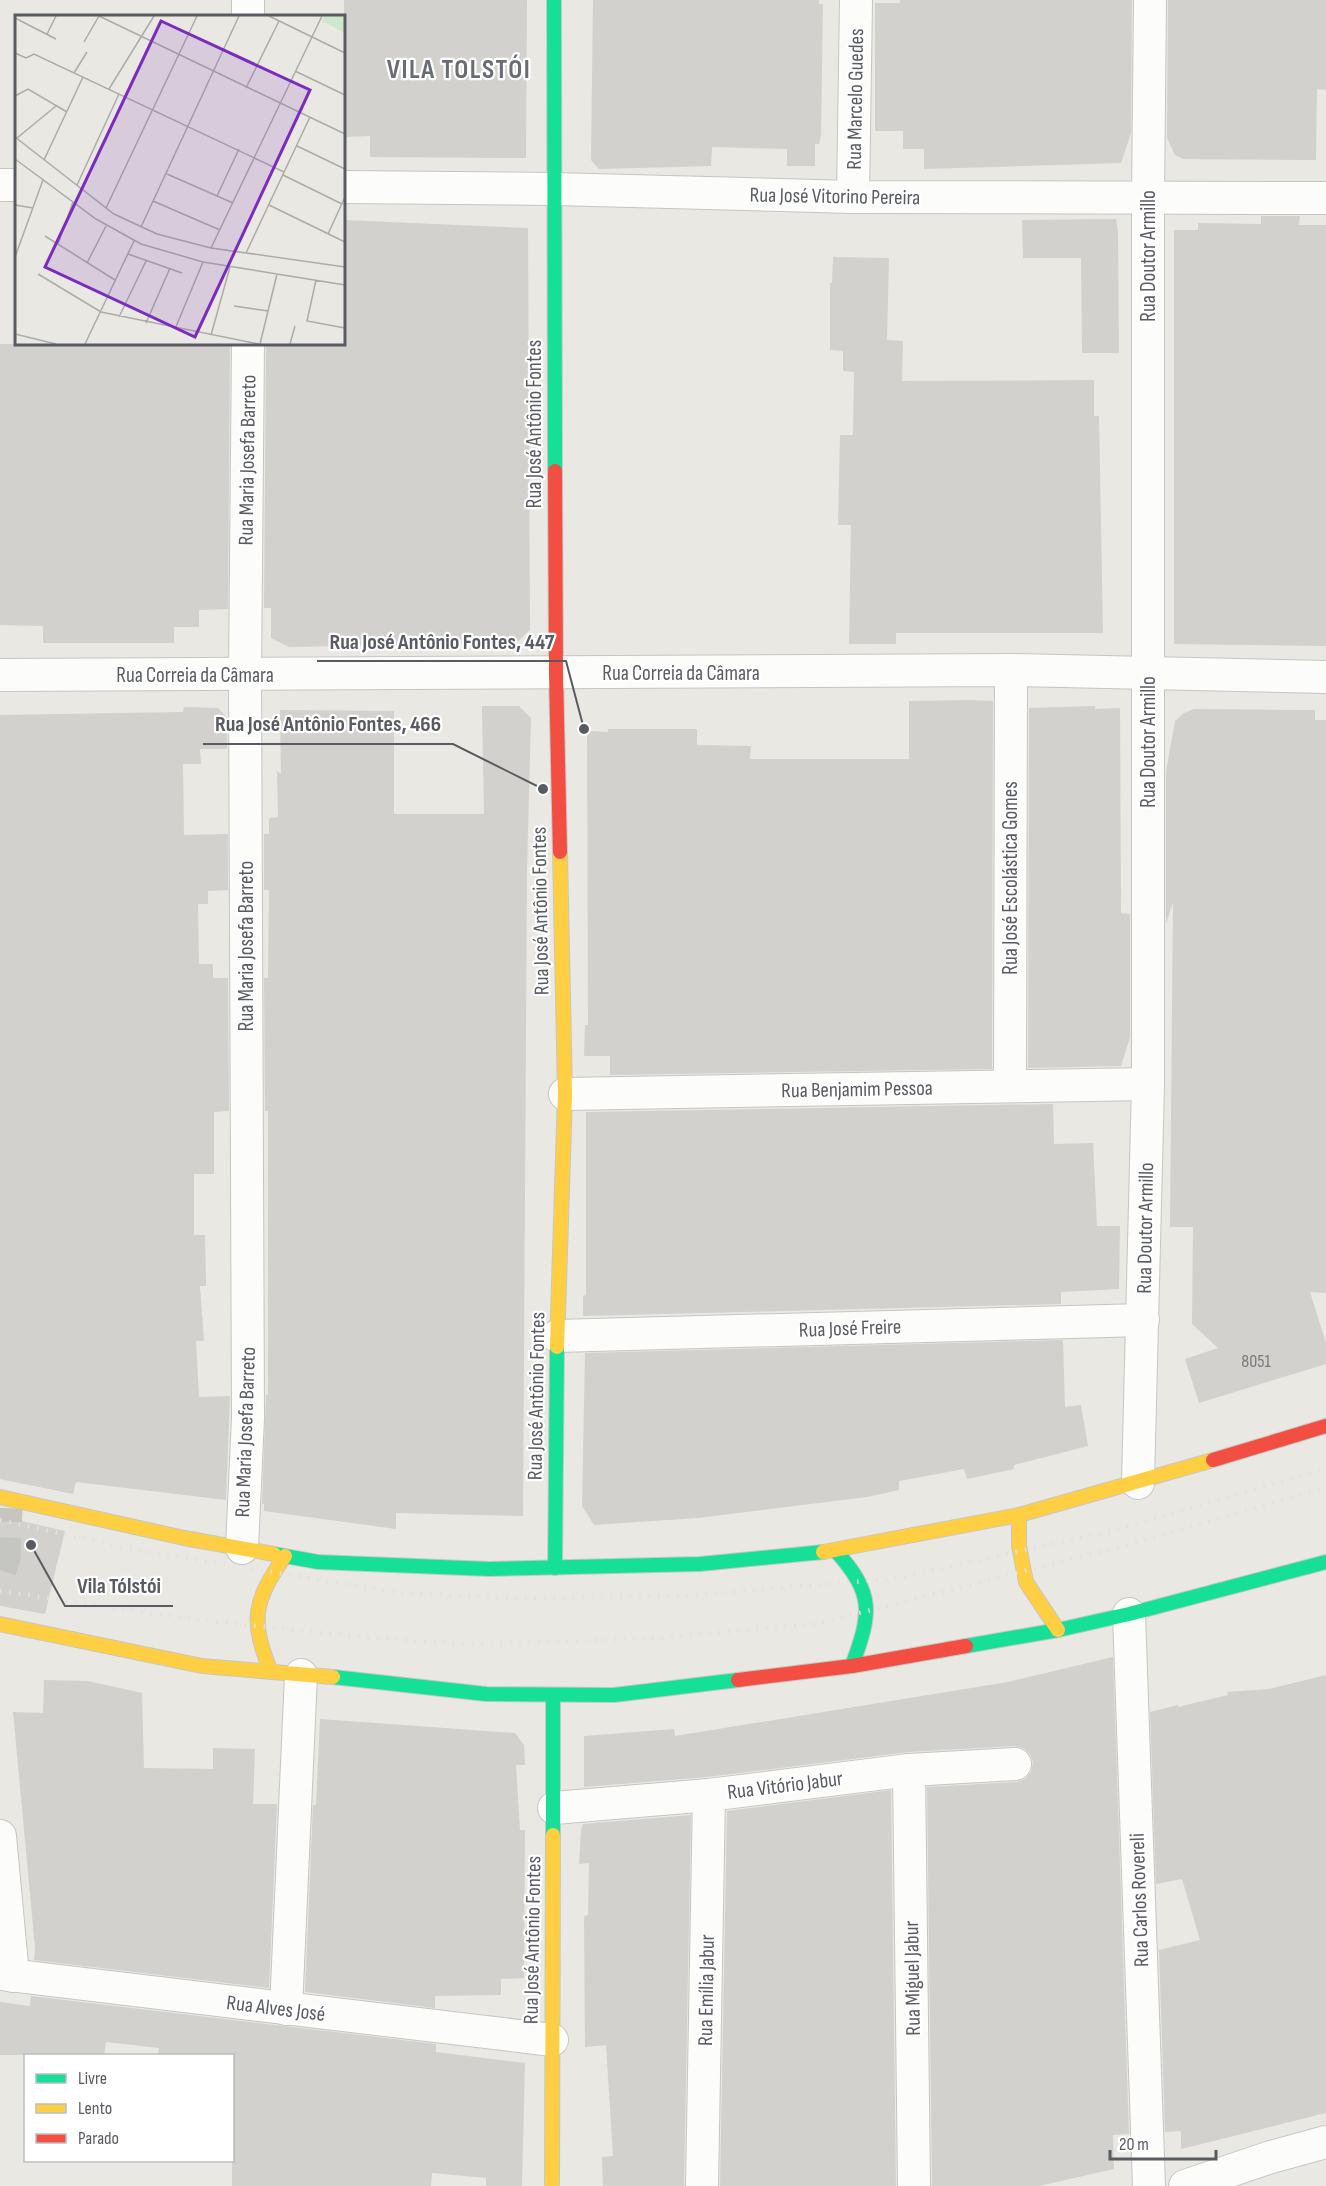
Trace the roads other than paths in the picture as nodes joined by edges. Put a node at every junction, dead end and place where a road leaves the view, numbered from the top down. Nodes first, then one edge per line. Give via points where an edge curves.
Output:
1 (554, 0) edge
2 (856, 0) edge
3 (1150, 0) edge
4 (345, 187) edge
5 (554, 189) junction
6 (853, 197) junction
7 (1148, 197) junction
8 (1326, 198) edge
9 (248, 345) edge
10 (1011, 670) junction
11 (1148, 673) junction
12 (556, 674) junction
13 (0, 675) edge
14 (245, 675) junction
15 (1326, 677) edge
16 (1148, 1084) junction
17 (1010, 1086) junction
18 (565, 1094) junction
19 (1143, 1320) junction
20 (557, 1336) junction
21 (1326, 1426) edge
22 (1138, 1483) junction
23 (3, 1501) edge
24 (1019, 1515) junction
25 (242, 1548) junction
26 (836, 1551) junction
27 (285, 1556) junction
28 (1326, 1562) edge
29 (555, 1568) junction
30 (1129, 1614) junction
31 (0, 1624) edge
32 (1058, 1630) junction
33 (852, 1666) junction
34 (286, 1673) junction
35 (553, 1695) junction
36 (1015, 1764) dead end
37 (909, 1770) junction
38 (708, 1795) junction
39 (554, 1808) junction
40 (0, 1836) edge
41 (6, 1975) edge
42 (286, 2009) junction
43 (552, 2040) junction
44 (1326, 2142) edge
45 (1233, 2178) edge
46 (552, 2186) edge
47 (702, 2186) edge
48 (914, 2186) edge
49 (1149, 2186) edge
50 (1185, 2186) edge

1 - 5 main road, Rua José Antônio Fontes
2 - 6 street, Rua Marcelo Guedes
3 - 7 street, Rua Doutor Armillo
4 - 5 street, Rua José Vitorino Pereira
5 - 6 street, Rua José Vitorino Pereira
5 - 12 main road, Rua José Antônio Fontes
6 - 7 street, Rua José Vitorino Pereira
7 - 8 street, Rua José Vitorino Pereira
7 - 11 street, Rua Doutor Armillo
9 - 14 street, Rua Maria Josefa Barreto
10 - 11 street, Rua Correia da Câmara
10 - 12 street, Rua Correia da Câmara
10 - 17 street, Rua José Escolástica Gomes
11 - 15 street, Rua Correia da Câmara
11 - 16 street, Rua Doutor Armillo
12 - 14 street, Rua Correia da Câmara
12 - 18 main road, Rua José Antônio Fontes
13 - 14 street, Rua Correia da Câmara
14 - 25 street, Rua Maria Josefa Barreto via 248,1418
16 - 17 street, Rua Benjamim Pessoa
16 - 19 street, Rua Doutor Armillo
17 - 18 street, Rua Benjamim Pessoa
18 - 20 main road, Rua José Antônio Fontes
19 - 20 street, Rua José Freire
19 - 22 street, Rua Doutor Armillo
20 - 29 main road, Rua José Antônio Fontes
21 - 22 main road
22 - 24 main road
23 - 25 main road
24 - 26 main road
24 - 32 main road via 1019,1546 1026,1582
25 - 27 main road
26 - 29 main road via 700,1564
26 - 33 main road via 858,1577 865,1597 863,1634
27 - 29 main road via 318,1562
27 - 34 main road via 265,1585 256,1619 261,1649
28 - 30 main road
30 - 32 main road
30 - 49 street, Rua Carlos Rovereli
31 - 34 main road via 202,1666
32 - 33 main road
33 - 35 main road via 614,1695
34 - 35 main road via 486,1694
34 - 42 street
35 - 39 main road, Rua José Antônio Fontes
36 - 37 street, Rua Vitório Jabur
37 - 38 street, Rua Vitório Jabur
37 - 48 street, Rua Miguel Jabur
38 - 39 street, Rua Vitório Jabur
38 - 47 street, Rua Emília Jabur
39 - 43 main road, Rua José Antônio Fontes
40 - 41 street
41 - 42 street, Rua Alves José
42 - 43 street, Rua Alves José
43 - 46 main road, Rua José Antônio Fontes
44 - 45 street
45 - 50 street

